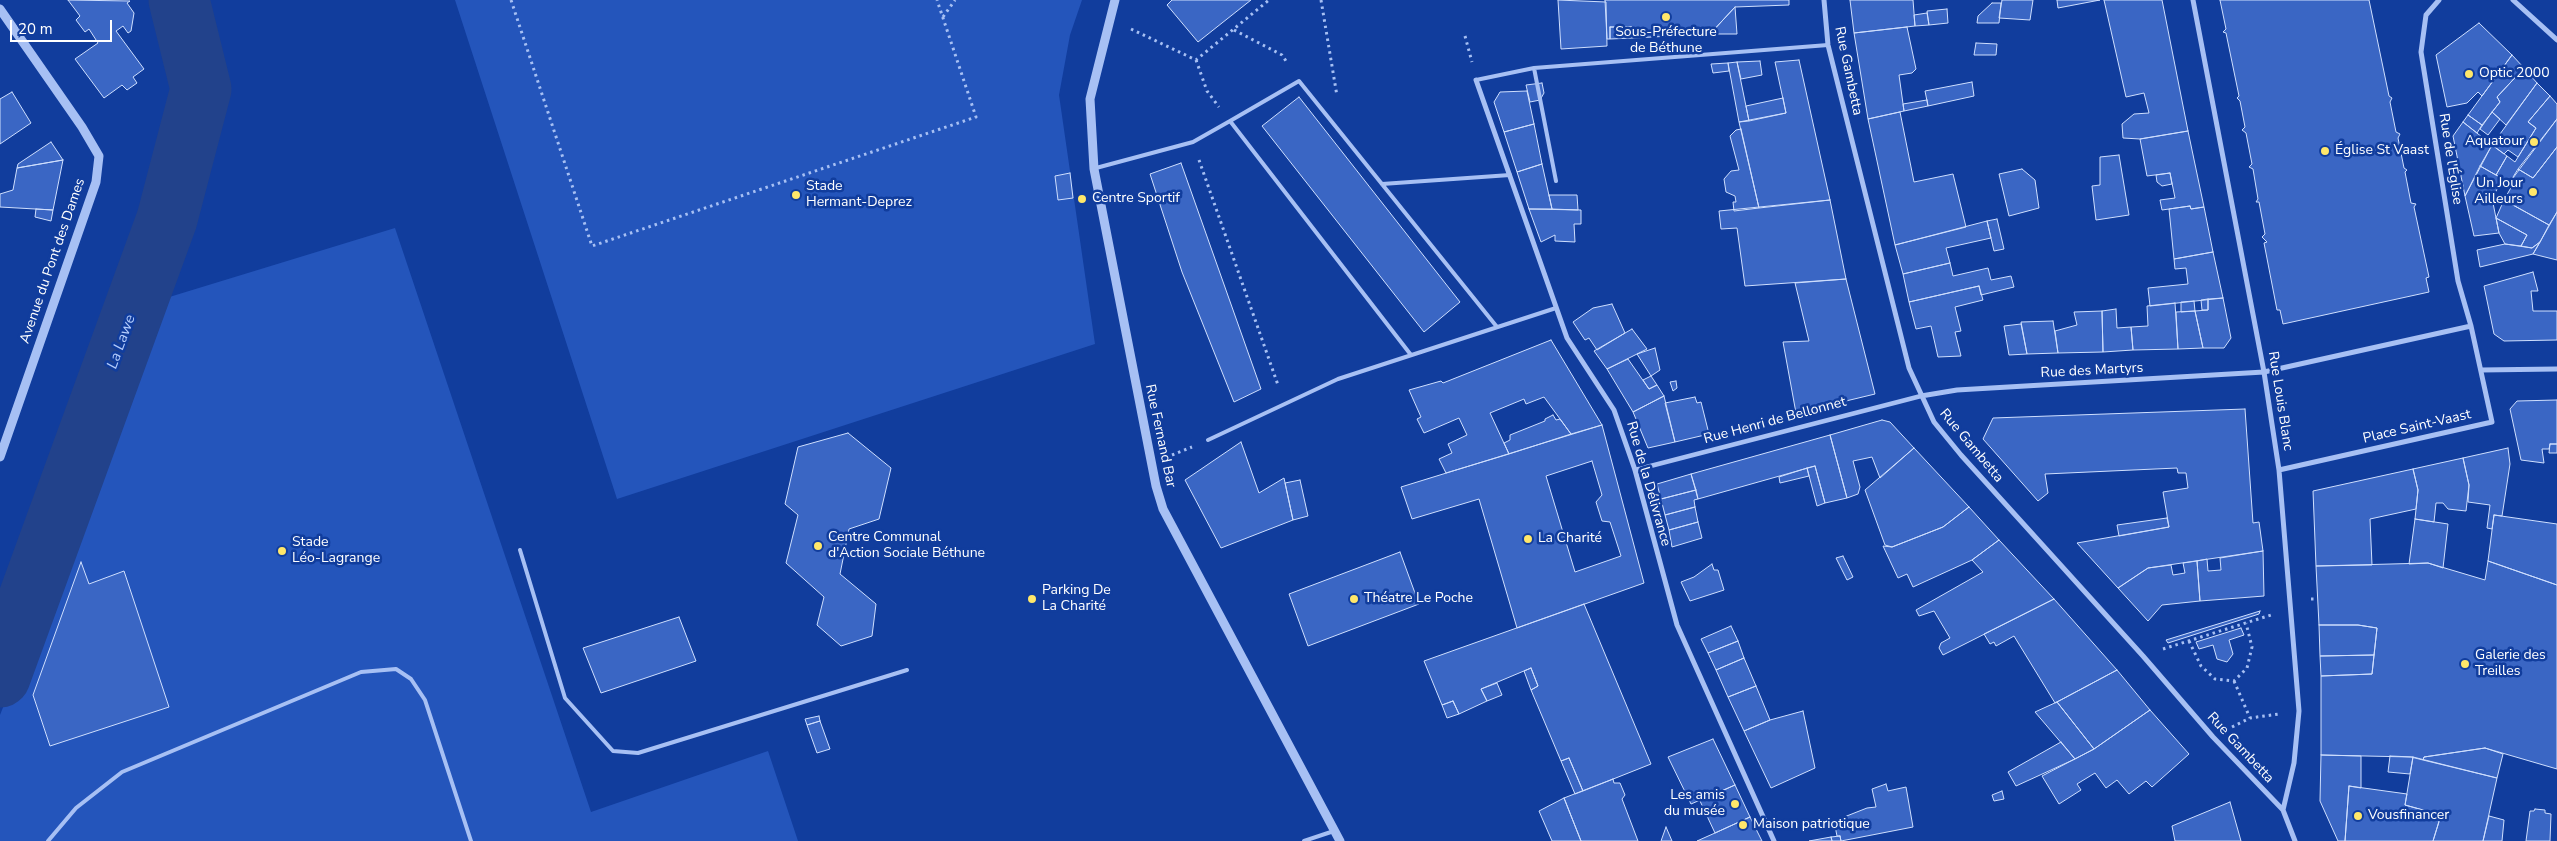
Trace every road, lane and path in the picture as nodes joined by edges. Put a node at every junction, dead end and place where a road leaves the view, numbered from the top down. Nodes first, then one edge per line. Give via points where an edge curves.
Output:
1 (511, 0) edge
2 (937, 0) edge
3 (955, 0) edge
4 (1115, 0) edge
5 (1269, 0) edge
6 (1321, 0) edge
7 (1824, 0) edge
8 (2193, 0) edge
9 (2439, 0) edge
10 (2514, 0) edge
11 (0, 9) edge
12 (943, 18) junction
13 (1110, 19) junction
14 (1234, 30) junction
15 (1465, 36) dead end
16 (2557, 40) edge
17 (1828, 46) junction
18 (1196, 60) junction
19 (1472, 62) dead end
20 (1534, 68) junction
21 (1476, 80) joint
22 (1300, 82) junction
23 (1339, 105) dead end
24 (1230, 122) junction
25 (1193, 142) junction
26 (1094, 169) junction
27 (1510, 175) junction
28 (1556, 181) dead end
29 (1382, 184) junction
30 (1556, 308) junction
31 (2471, 326) junction
32 (1497, 328) junction
33 (1411, 355) junction
34 (2557, 369) edge
35 (2480, 370) junction
36 (2264, 372) junction
37 (1921, 396) junction
38 (1284, 404) junction
39 (1208, 440) dead end
40 (0, 457) edge
41 (1635, 470) junction
42 (2279, 470) junction
43 (520, 550) dead end
44 (2291, 609) junction
45 (2246, 623) junction
46 (2189, 641) junction
47 (2144, 656) junction
48 (907, 670) dead end
49 (2234, 681) junction
50 (2299, 711) junction
51 (2250, 718) junction
52 (2214, 737) junction
53 (2283, 810) junction
54 (1334, 831) junction
55 (48, 841) edge
56 (471, 841) edge
57 (1304, 841) edge
58 (1340, 841) edge
59 (1774, 841) edge
60 (2295, 841) edge

1 - 12 path via 592,246 976,118
2 - 12 path
3 - 12 path
4 - 13 street, Rue Fernand Bar
5 - 14 path
6 - 23 path
7 - 17 street, Rue Gambetta
8 - 36 street, Rue Louis Blanc
9 - 31 street, Rue de l'Église via 2426,14 2420,52 2458,282
10 - 16 street
11 - 40 street, Avenue du Pont des Dames via 99,156 96,182
13 - 18 path
13 - 26 street, Rue Fernand Bar via 1090,99
14 - 18 path
14 - 22 path via 1282,55
15 - 19 path
17 - 20 lane
17 - 37 street, Rue Gambetta via 1909,368
18 - 24 path via 1207,91
20 - 21 lane
20 - 28 lane
21 - 27 street, Rue de la Délivrance
22 - 24 lane
22 - 29 lane
24 - 25 lane
24 - 33 lane
25 - 26 lane
25 - 38 path
26 - 54 street, Rue Fernand Bar via 1150,463 1163,509
27 - 29 lane
27 - 30 street, Rue de la Délivrance
29 - 32 lane
30 - 32 lane
30 - 41 street, Rue de la Délivrance via 1566,338 1614,410
31 - 35 street, Place Saint-Vaast
31 - 36 street
32 - 33 lane
33 - 38 lane via 1338,379
34 - 35 street
35 - 42 street, Place Saint-Vaast via 2492,422
36 - 37 street, Rue des Martyrs via 1957,390
36 - 42 street, Rue Louis Blanc
37 - 41 street, Rue Henri de Bellonnet
37 - 47 street, Rue Gambetta via 1934,422 1961,455
38 - 39 lane
41 - 59 street, Rue de la Délivrance via 1677,625
42 - 44 street, Rue Louis Blanc
43 - 48 lane via 565,698 613,751 638,753
44 - 45 path
44 - 50 street, Rue Louis Blanc
45 - 46 path
45 - 49 path via 2252,647 2246,668
46 - 47 path
46 - 49 path via 2201,666 2215,679
47 - 52 street, Rue Gambetta
49 - 51 path
50 - 51 path
50 - 53 street, Rue Louis Blanc via 2294,763
51 - 52 path
52 - 53 street, Rue Gambetta
53 - 60 street
54 - 57 lane
54 - 58 street, Rue Fernand Bar
55 - 56 lane via 76,808 122,772 361,672 396,670 411,679 425,700

